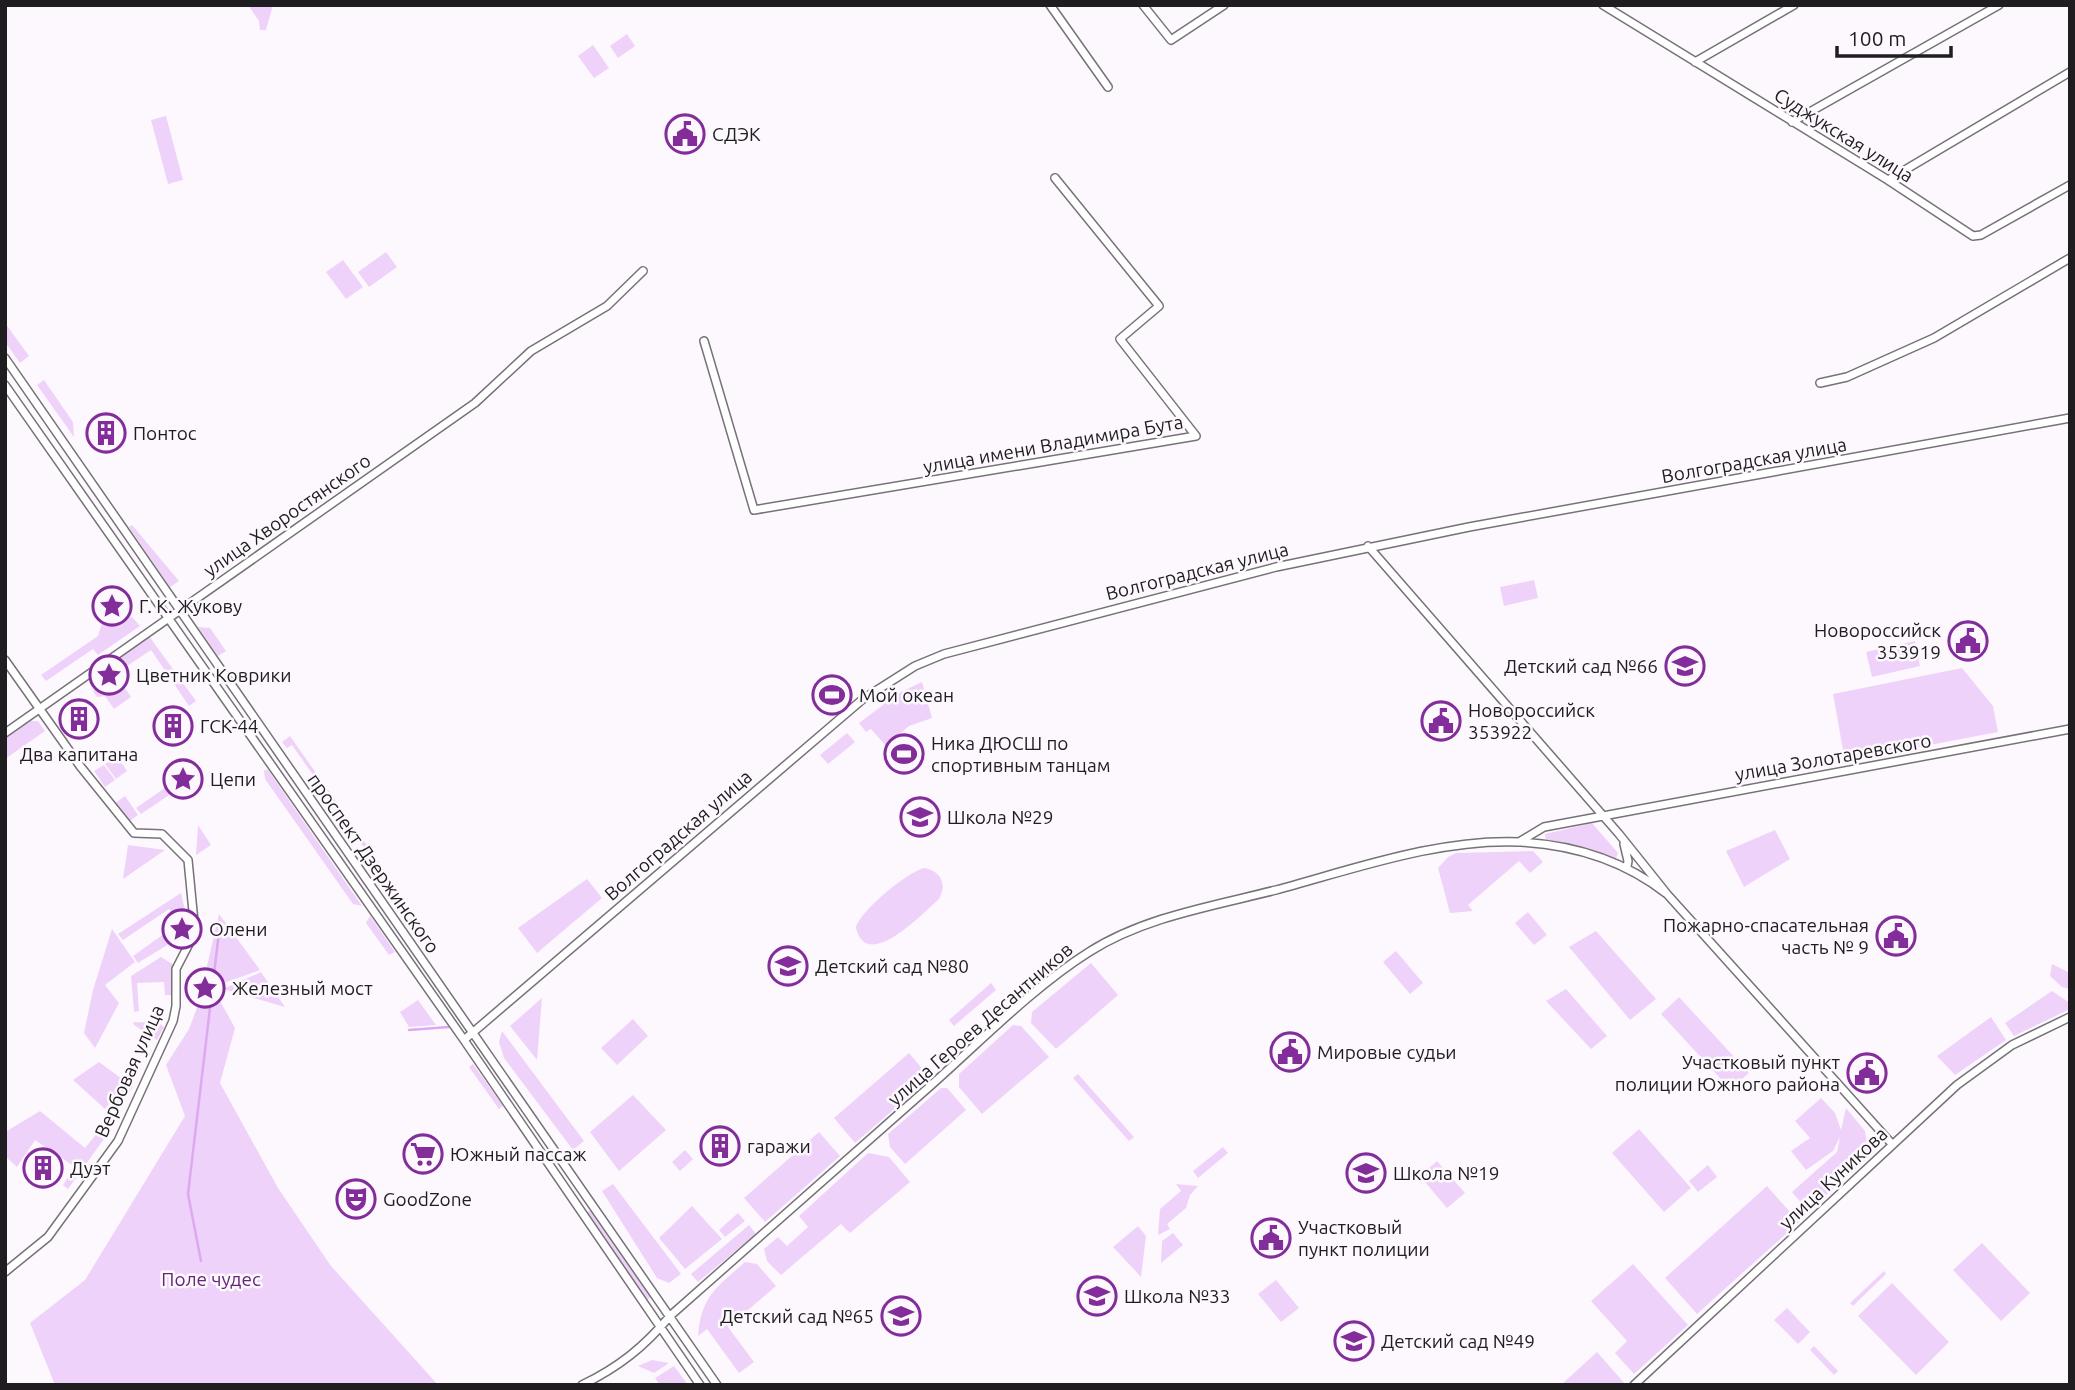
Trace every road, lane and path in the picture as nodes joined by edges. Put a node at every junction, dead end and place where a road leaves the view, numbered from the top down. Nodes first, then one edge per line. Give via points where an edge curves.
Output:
1 (1050, 5) edge
2 (1143, 5) edge
3 (1224, 5) edge
4 (1603, 5) edge
5 (1794, 5) edge
6 (1999, 5) edge
7 (1695, 62) junction
8 (2070, 72) edge
9 (1108, 87) dead end
10 (1792, 122) junction
11 (1055, 178) dead end
12 (1888, 180) junction
13 (2070, 185) edge
14 (2070, 258) edge
15 (642, 271) dead end
16 (704, 341) dead end
17 (5, 358) edge
18 (1820, 383) dead end
19 (5, 385) edge
20 (2070, 418) edge
21 (120, 524) junction
22 (109, 533) junction
23 (1368, 546) junction
24 (178, 610) junction
25 (168, 617) junction
26 (5, 660) edge
27 (39, 709) junction
28 (2070, 729) edge
29 (5, 733) edge
30 (1602, 816) junction
31 (1619, 834) junction
32 (1519, 842) junction
33 (1627, 867) junction
34 (1667, 894) junction
35 (2070, 1017) edge
36 (472, 1034) junction
37 (464, 1041) junction
38 (1892, 1144) junction
39 (5, 1272) edge
40 (670, 1316) junction
41 (660, 1328) junction
42 (582, 1385) edge
43 (700, 1385) edge
44 (717, 1385) edge
45 (1634, 1385) edge

1 - 9 street
2 - 3 street via 1171,40
4 - 7 street, Суджукская улица
5 - 7 street
6 - 10 street
7 - 10 street, Суджукская улица
8 - 12 street
10 - 12 street, Суджукская улица
11 - 16 street, улица имени Владимира Бута via 1158,306 1120,339 1196,436 754,510
12 - 13 street, Суджукская улица via 1977,236
14 - 18 street via 1934,338 1837,381
15 - 24 street, улица Хворостянского via 607,306 531,351 475,403
17 - 21 street, проспект Дзержинского
19 - 22 street, проспект Дзержинского
20 - 23 street, Волгоградская улица
21 - 22 street
21 - 24 street, проспект Дзержинского
22 - 25 street, проспект Дзержинского
23 - 30 street
23 - 36 street, Волгоградская улица via 1059,622 915,666 828,727
24 - 25 street, улица Хворостянского
24 - 36 street, проспект Дзержинского
25 - 27 street, улица Хворостянского
25 - 37 street, проспект Дзержинского
26 - 27 street
27 - 29 street, улица Хворостянского
27 - 39 street, Вербовая улица via 134,833 162,834 188,860 194,922 176,969 173,1021 118,1141 48,1237
28 - 30 street, улица Золотаревского
30 - 31 street
30 - 32 street, улица Героев Десантников via 1544,827
31 - 33 street via 1627,852
31 - 34 street
32 - 33 street via 1575,850
32 - 40 street, улица Героев Десантников via 1425,852 1153,922 1112,938 1031,998
33 - 34 street
34 - 38 street
35 - 38 street, улица Куникова via 1985,1062
36 - 37 street, Волгоградская улица
36 - 40 street, проспект Дзержинского
37 - 41 street, проспект Дзержинского
38 - 45 street, улица Куникова
40 - 41 street, улица Героев Десантников
40 - 44 street, проспект Дзержинского
41 - 42 street, улица Героев Десантников via 629,1358
41 - 43 street, проспект Дзержинского

